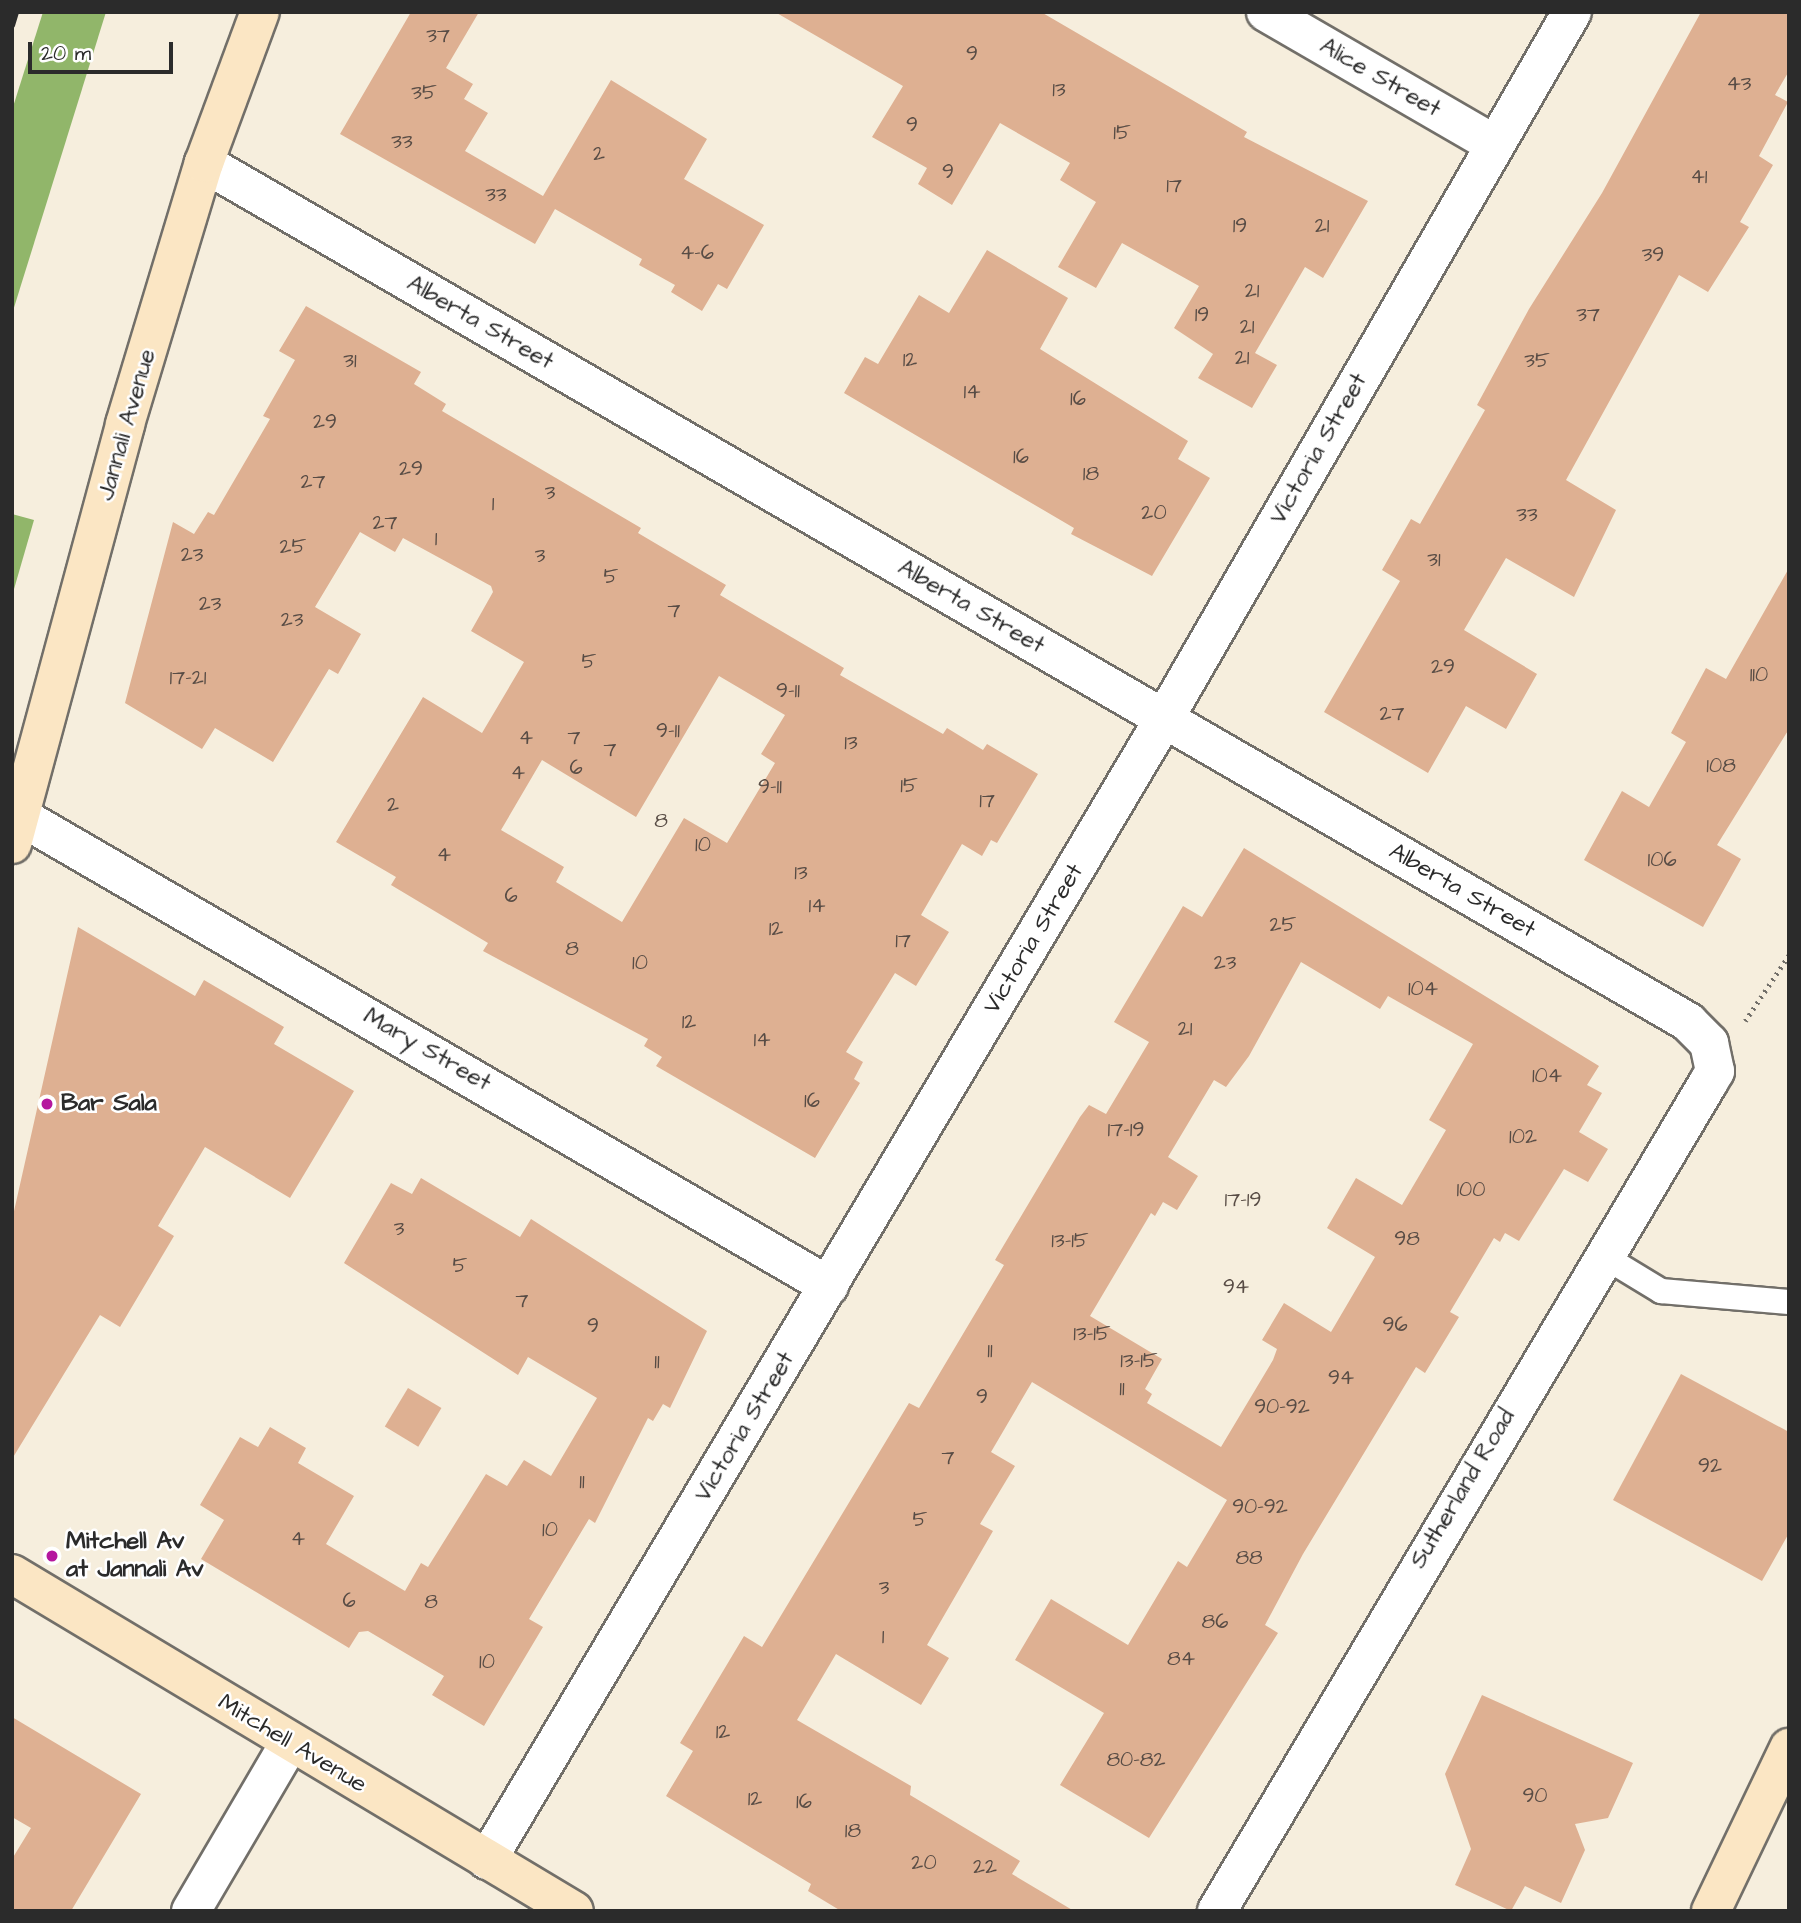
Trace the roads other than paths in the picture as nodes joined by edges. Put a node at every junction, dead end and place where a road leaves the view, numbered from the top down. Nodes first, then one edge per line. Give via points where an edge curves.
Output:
1 (260, 12) edge
2 (1266, 12) edge
3 (1572, 12) edge
4 (1494, 144) junction
5 (204, 163) junction
6 (1164, 719) junction
7 (18, 831) edge
8 (1715, 1071) joint
9 (1605, 1257) junction
10 (829, 1286) junction
11 (1789, 1302) edge
12 (12, 1574) edge
13 (290, 1742) junction
14 (1789, 1748) edge
15 (487, 1860) junction
16 (191, 1911) edge
17 (574, 1911) edge
18 (1217, 1911) edge
19 (1711, 1911) edge

1 - 5 street, Jannali Avenue
2 - 4 street, Alice Street
3 - 4 street, Victoria Street
4 - 6 street, Victoria Street
5 - 6 street, Alberta Street
5 - 7 street, Jannali Avenue via 125,424
6 - 8 street, Alberta Street via 1688,1022 1709,1042
6 - 10 street, Victoria Street
7 - 10 street, Mary Street
8 - 9 street, Sutherland Road
9 - 11 lane via 1661,1291
9 - 18 street, Sutherland Road
10 - 15 street, Victoria Street
12 - 13 street, Mitchell Avenue
13 - 15 street, Mitchell Avenue
13 - 16 street
14 - 19 street
15 - 17 street, Mitchell Avenue

